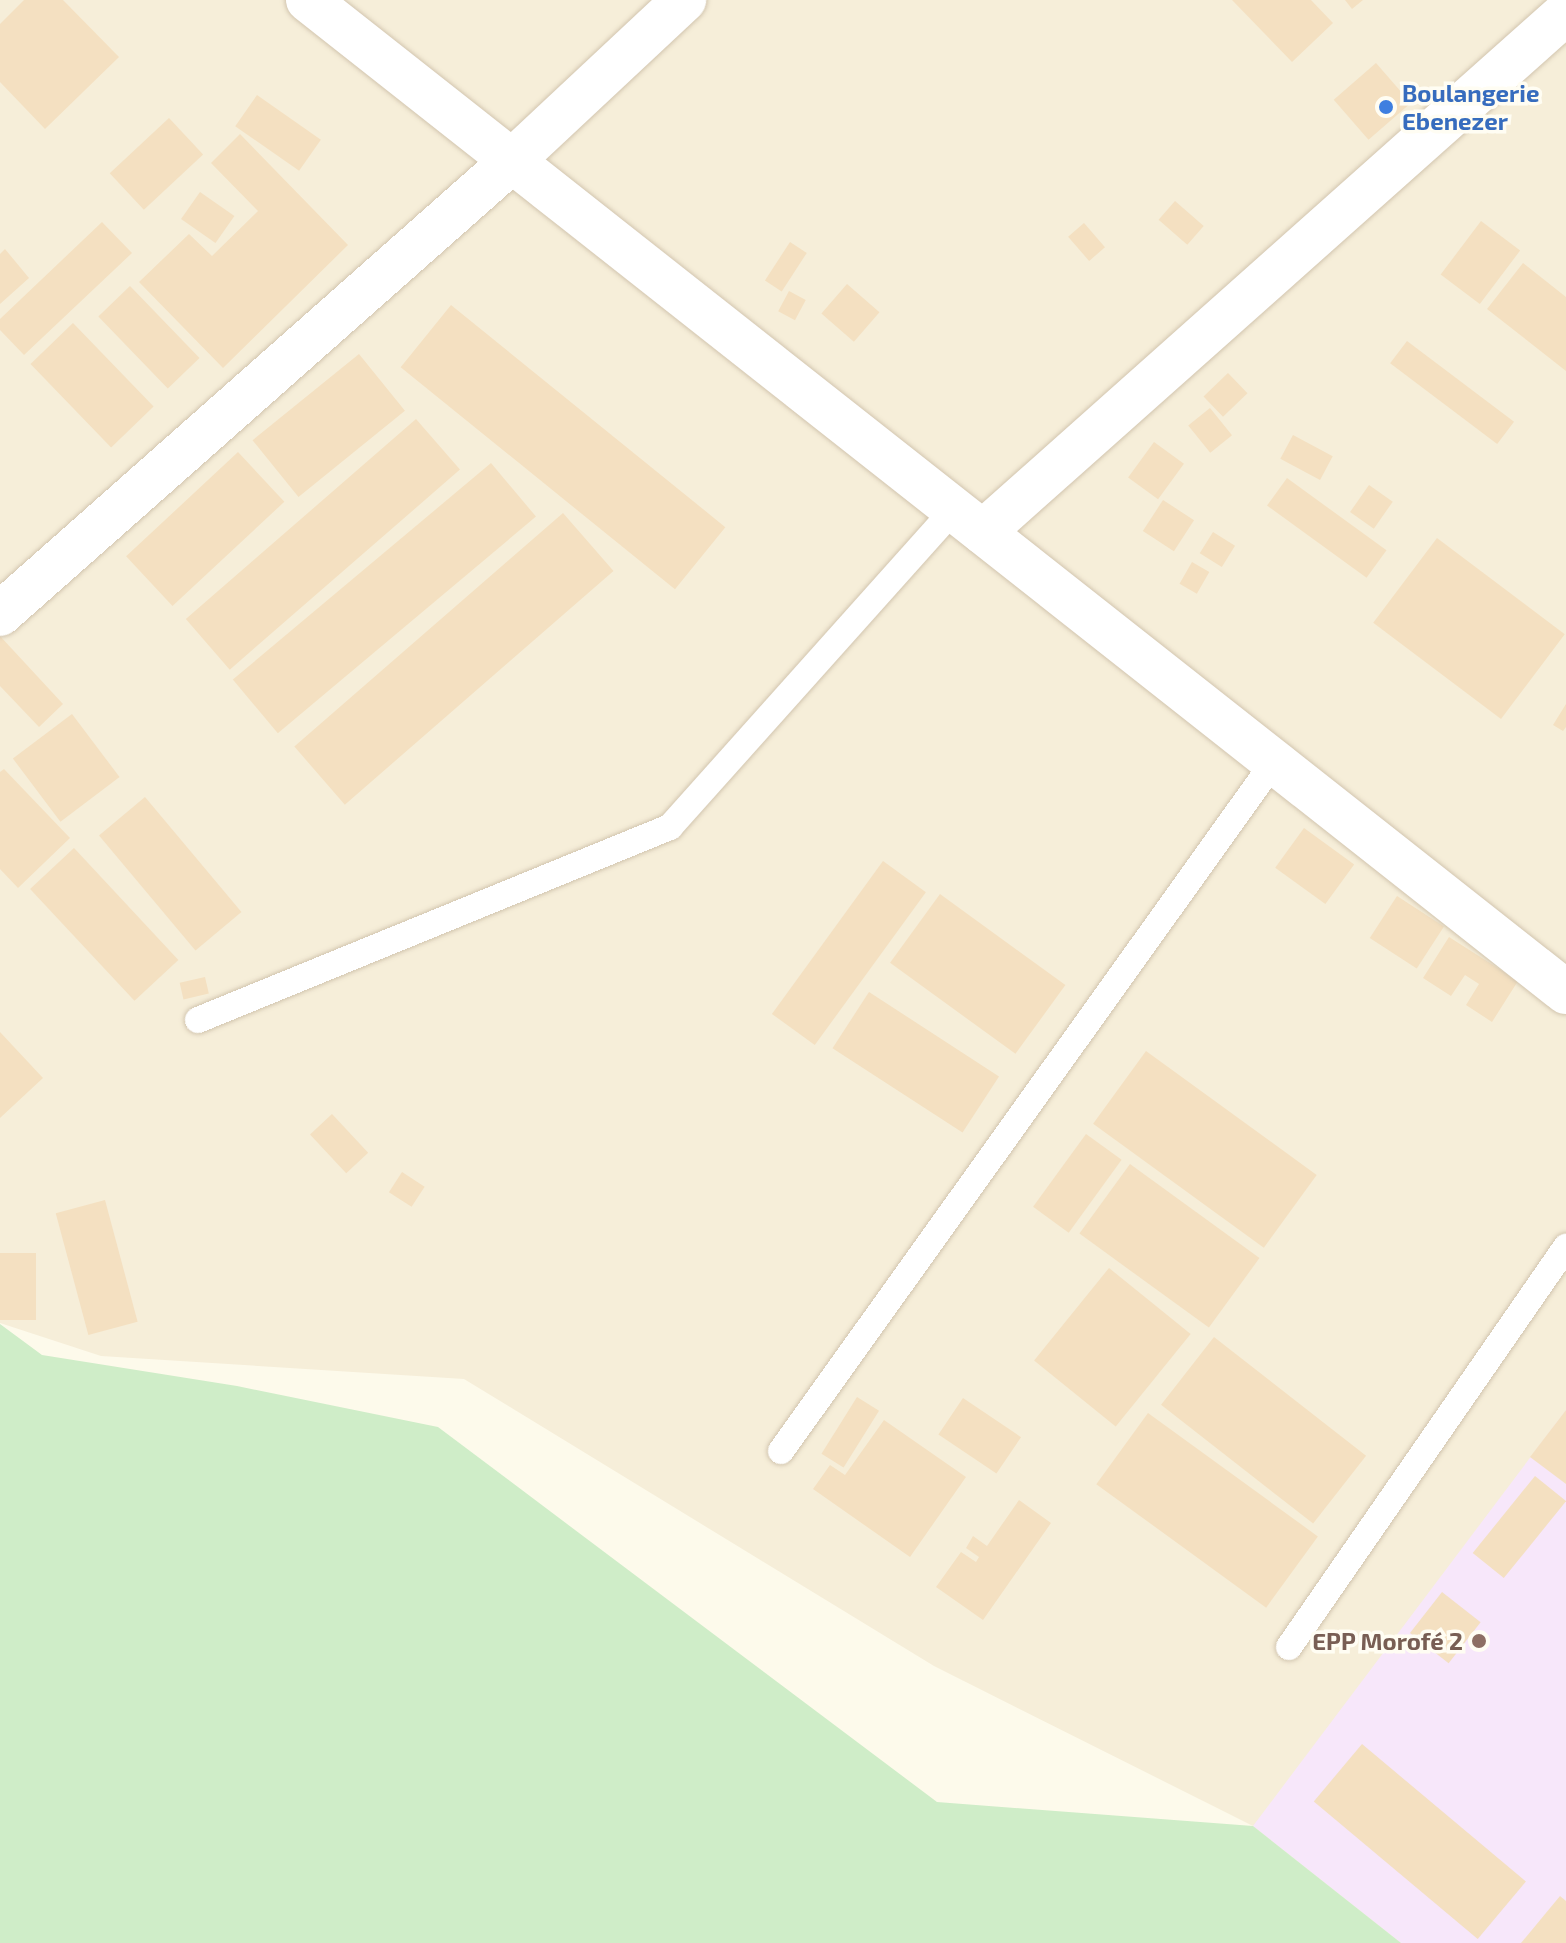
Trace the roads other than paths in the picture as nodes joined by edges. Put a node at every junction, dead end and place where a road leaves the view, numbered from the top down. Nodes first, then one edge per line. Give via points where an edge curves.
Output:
1 (308, 0) edge
2 (684, 0) edge
3 (1566, 13) edge
4 (512, 161) junction
5 (968, 520) junction
6 (0, 614) edge
7 (1274, 762) junction
8 (1566, 992) edge
9 (198, 1020) dead end
10 (1566, 1247) edge
11 (781, 1451) dead end
12 (1289, 1647) dead end

1 - 4 street
2 - 4 street
3 - 5 street
4 - 5 street
4 - 6 street
5 - 7 street
5 - 9 lane via 670,827
7 - 8 street
7 - 11 lane
10 - 12 lane

